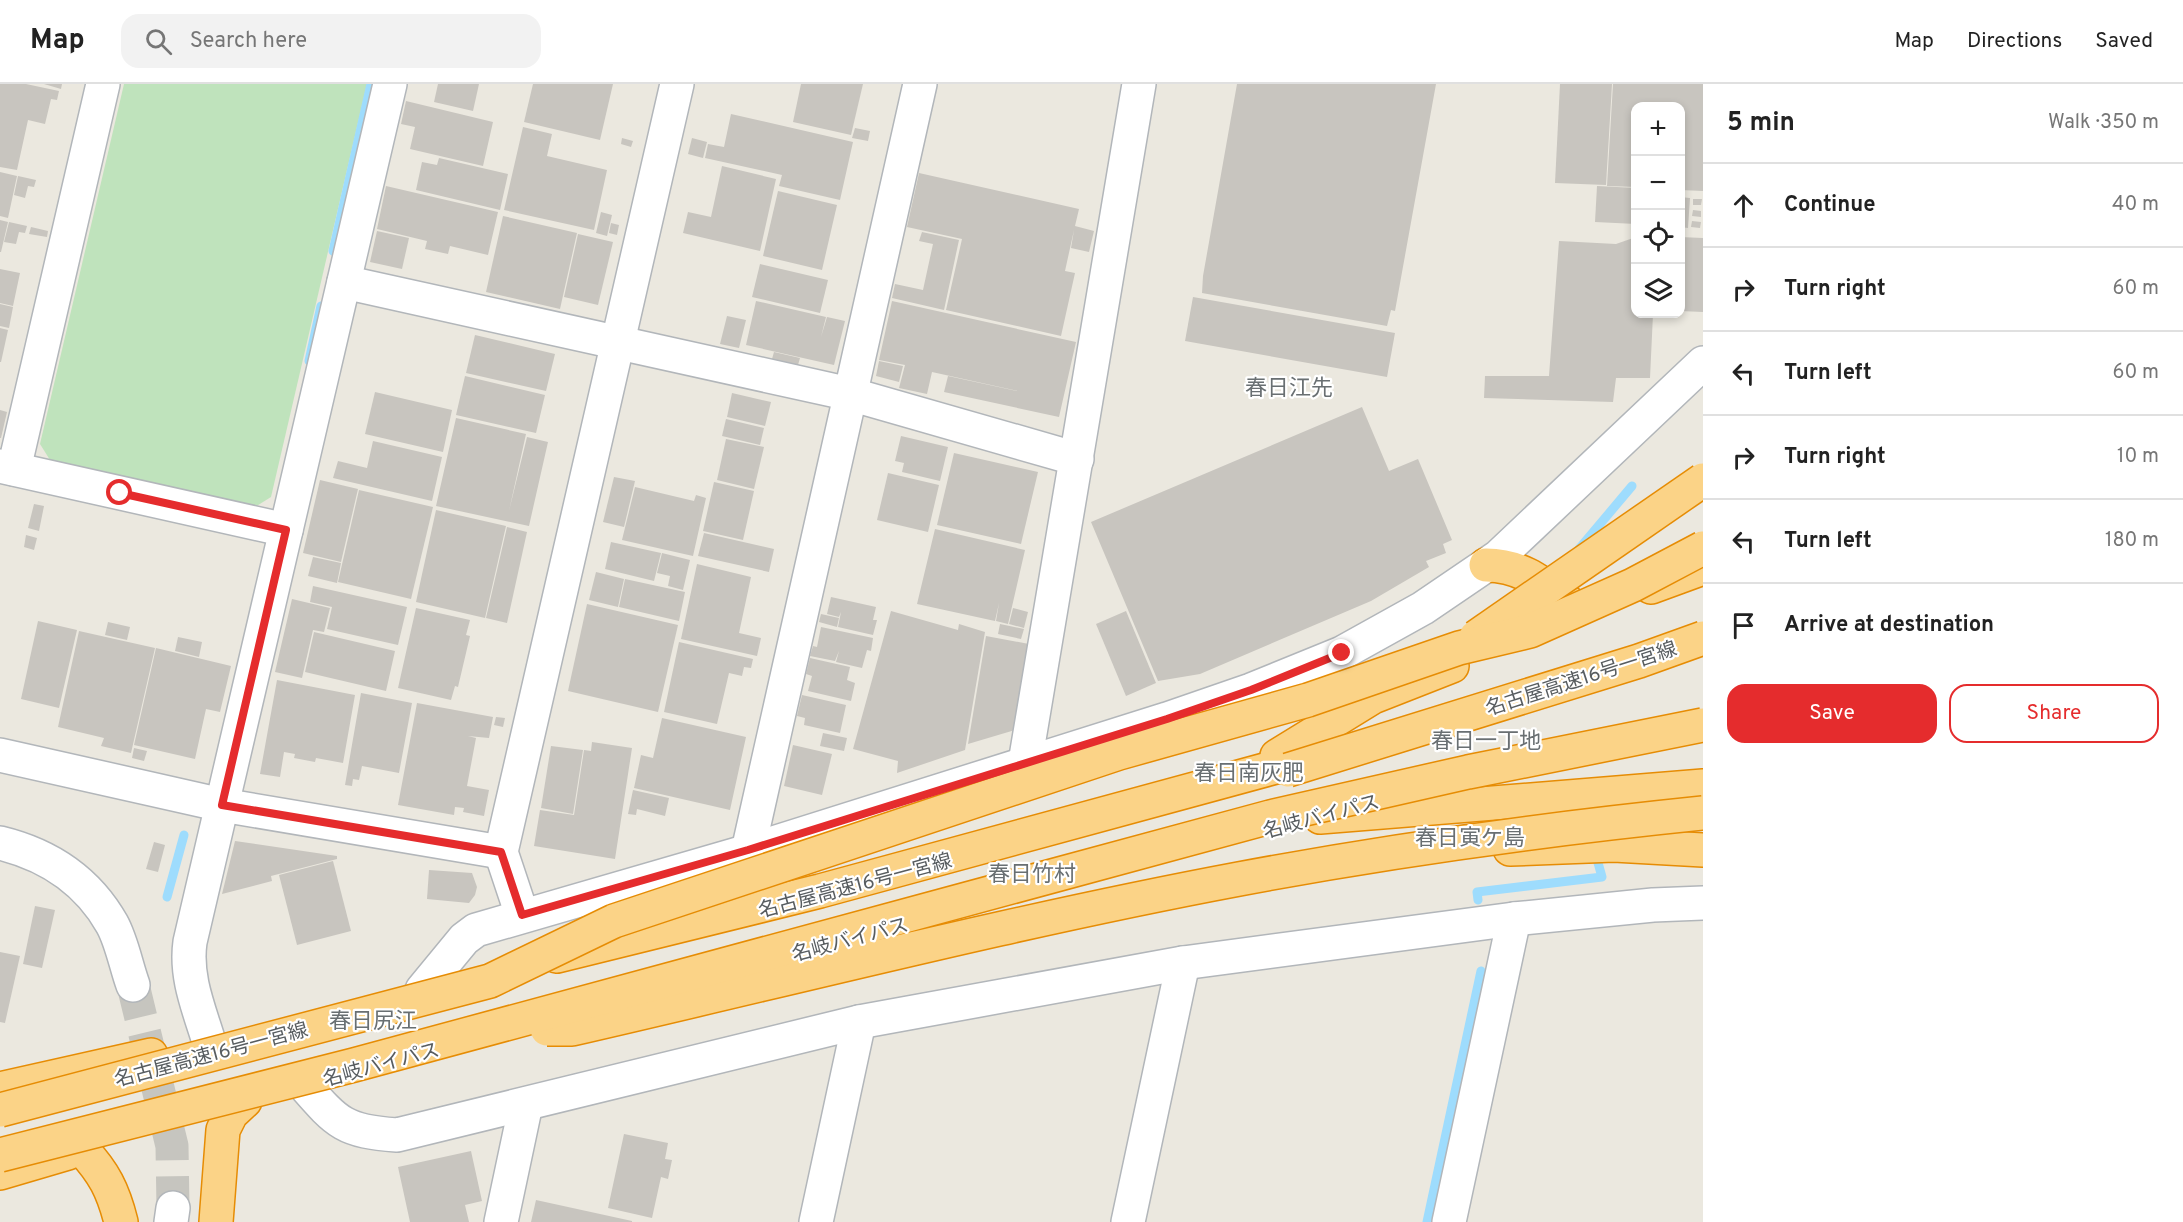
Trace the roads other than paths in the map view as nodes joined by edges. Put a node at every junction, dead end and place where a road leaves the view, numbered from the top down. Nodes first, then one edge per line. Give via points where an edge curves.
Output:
1 (103, 84) edge
2 (390, 84) edge
3 (677, 84) edge
4 (920, 84) edge
5 (1139, 84) edge
6 (344, 282) junction
7 (619, 343) junction
8 (1703, 363) edge
9 (850, 394) junction
10 (1077, 459) junction
11 (7, 468) edge
12 (1703, 480) edge
13 (286, 530) junction
14 (1703, 548) edge
15 (1703, 553) edge
16 (1486, 565) junction
17 (1703, 568) edge
18 (1647, 588) junction
19 (1583, 614) junction
20 (1703, 638) edge
21 (1459, 648) junction
22 (1703, 650) edge
23 (1703, 713) edge
24 (1703, 725) edge
25 (0, 755) edge
26 (1025, 763) junction
27 (1245, 775) junction
28 (1703, 786) edge
29 (222, 805) junction
30 (1703, 813) edge
31 (1320, 817) junction
32 (0, 843) edge
33 (748, 850) junction
34 (1703, 850) edge
35 (501, 852) junction
36 (1343, 861) junction
37 (1703, 903) edge
38 (522, 915) junction
39 (1514, 920) junction
40 (1183, 963) junction
41 (490, 981) junction
42 (132, 985) tunnel mouth
43 (422, 990) junction
44 (859, 1023) junction
45 (484, 1030) junction
46 (209, 1042) junction
47 (304, 1085) junction
48 (0, 1089) edge
49 (245, 1101) junction
50 (526, 1104) junction
51 (0, 1110) edge
52 (82, 1149) junction
53 (0, 1155) edge
54 (0, 1173) edge
55 (1134, 1221) edge
56 (121, 1222) edge
57 (216, 1222) edge
58 (501, 1222) edge
59 (816, 1222) edge
60 (1449, 1222) edge

1 - 11 street
2 - 6 street
3 - 7 street
4 - 9 street
5 - 10 street
6 - 7 street
6 - 13 street
7 - 9 street
7 - 35 street
8 - 16 street
9 - 10 street
9 - 33 street
10 - 26 street
11 - 13 street
12 - 21 highway, bridge
13 - 29 street
14 - 21 highway, bridge via 1633,585 1530,631
15 - 18 highway
16 - 19 highway via 1505,565 1529,574
16 - 26 street via 1423,608 1342,653 1230,697
17 - 18 highway
18 - 19 highway
19 - 27 highway via 1373,697
20 - 41 highway, 名古屋高速16号一宮線, bridge via 1288,770
21 - 41 highway, bridge via 1308,700 1119,753 614,921
22 - 27 highway
23 - 31 highway, 名岐バイパス
24 - 45 highway, bridge via 1270,817
25 - 29 street
26 - 33 street
27 - 43 highway via 820,891
28 - 31 highway
29 - 35 street
29 - 46 street via 187,960
30 - 36 highway, bridge via 1511,834
31 - 47 highway, 名岐バイパス
32 - 42 street via 58,865 87,888 113,926
33 - 38 street
34 - 36 highway, bridge via 1614,845 1443,852
35 - 38 street
36 - 45 highway, bridge via 1137,900 572,1029
37 - 39 street
38 - 43 street via 469,934
39 - 40 street
39 - 60 street
40 - 44 street
40 - 55 street
41 - 51 highway, 名古屋高速16号一宮線, bridge
43 - 46 highway
44 - 50 street
44 - 59 street
45 - 53 highway, bridge
46 - 48 highway
47 - 49 highway, 名岐バイパス
47 - 50 street via 333,1118 363,1133 397,1135
49 - 52 highway, 名岐バイパス
49 - 57 highway via 231,1114 223,1130
50 - 58 street
52 - 54 highway, 名岐バイパス
52 - 56 highway via 104,1173

